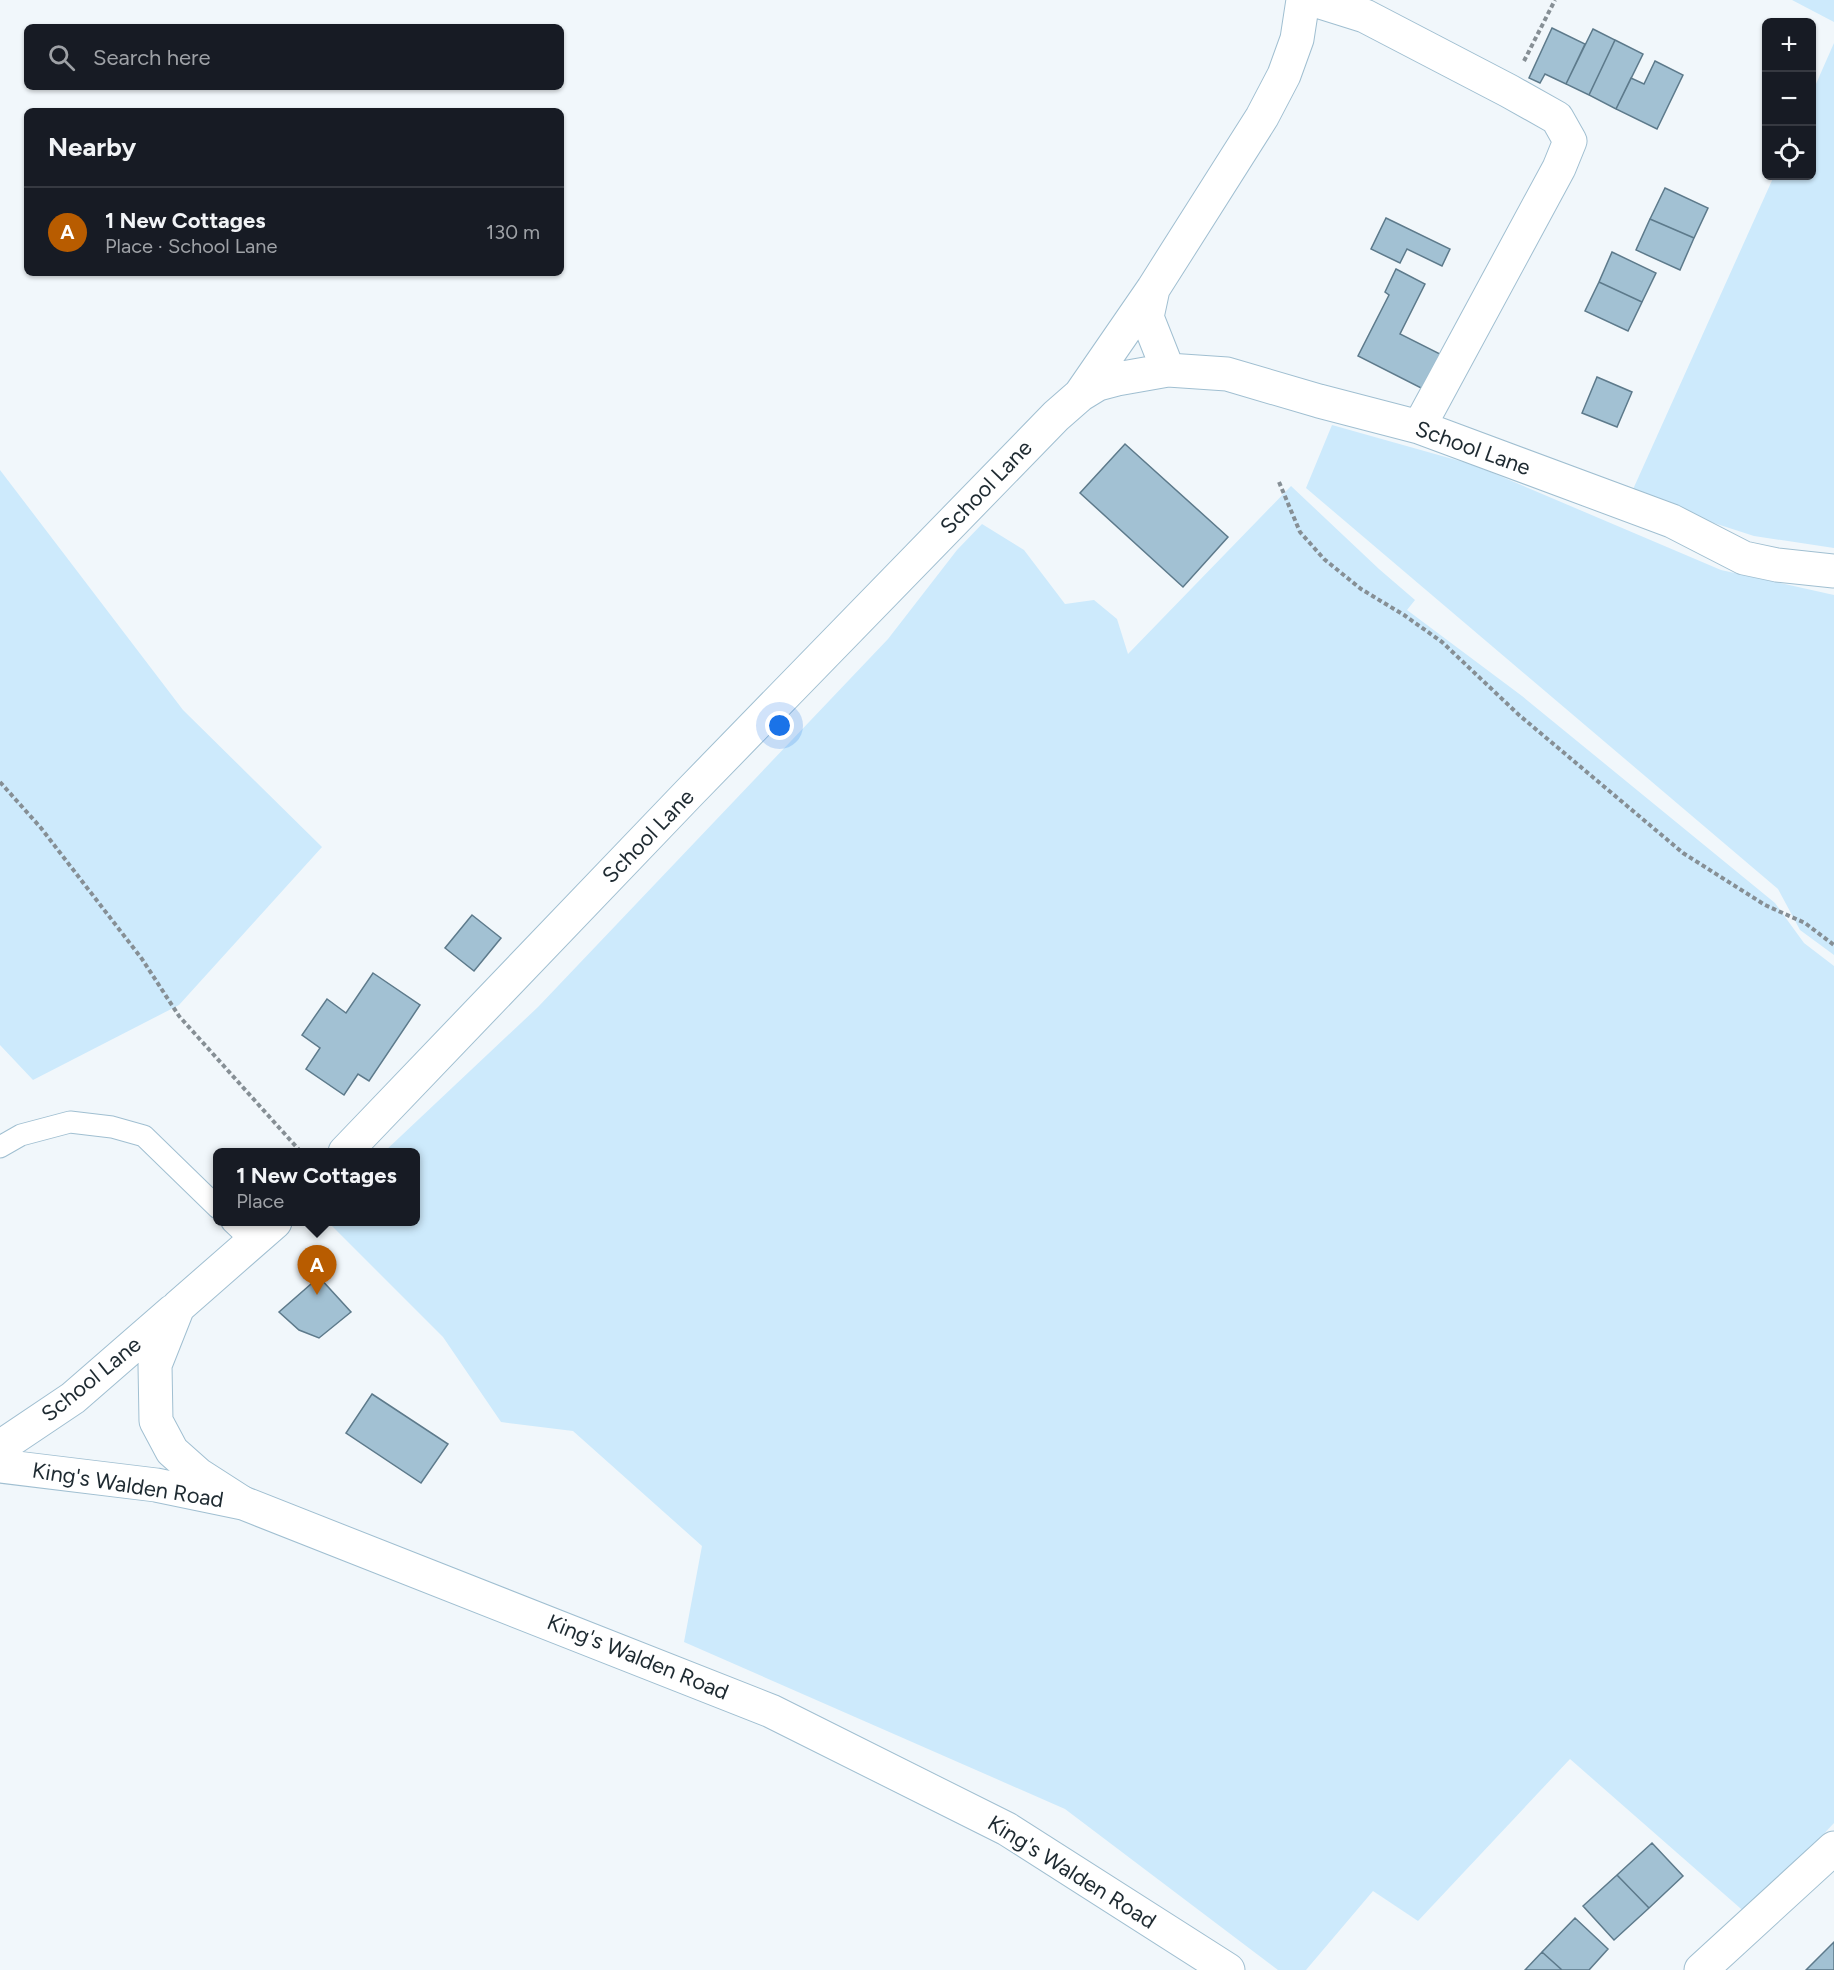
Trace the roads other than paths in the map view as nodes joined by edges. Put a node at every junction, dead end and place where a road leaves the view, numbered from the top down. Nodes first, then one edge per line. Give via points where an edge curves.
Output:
1 (1302, 0) edge
2 (1314, 0) edge
3 (1153, 289) junction
4 (1168, 370) junction
5 (1080, 395) junction
6 (1419, 427) junction
7 (1834, 571) edge
8 (0, 1147) edge
9 (349, 1148) edge
10 (213, 1203) edge
11 (253, 1228) edge
12 (178, 1307) junction
13 (0, 1447) edge
14 (0, 1466) edge
15 (243, 1503) junction
16 (1834, 1848) edge
17 (1228, 1970) edge
18 (1701, 1970) edge

1 - 3 street via 1297,39 1284,75 1262,117
2 - 6 street via 1365,16 1509,90 1557,118 1570,141
3 - 4 street via 1147,317
3 - 5 street
4 - 5 street, School Lane via 1098,384
4 - 6 street, School Lane via 1227,374
5 - 9 street, School Lane via 872,604
6 - 7 street, School Lane via 1672,521 1744,558
8 - 10 lane via 21,1135 70,1122 112,1127 144,1136
11 - 12 street, School Lane
12 - 13 street, School Lane via 73,1398
12 - 15 street, School Lane via 154,1365 156,1421 172,1451 199,1475
14 - 15 street, King's Walden Road via 156,1485
15 - 17 street, King's Walden Road via 771,1711 1007,1829
16 - 18 street

